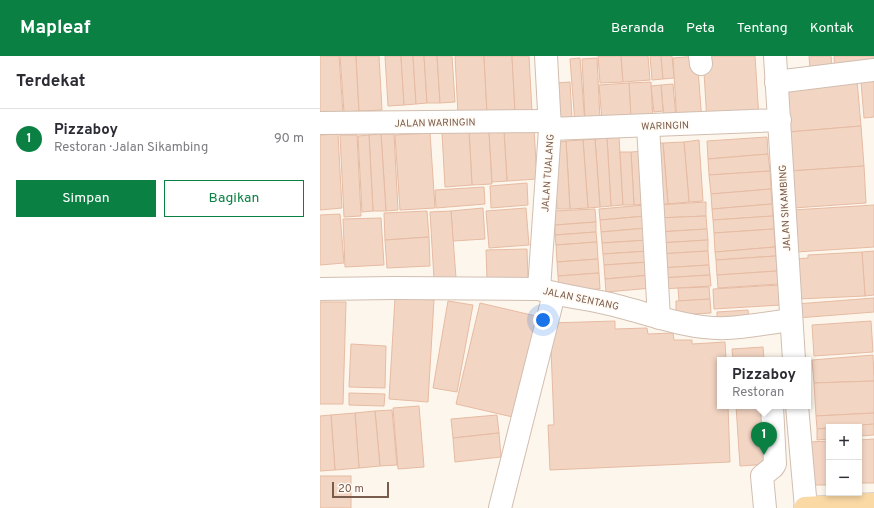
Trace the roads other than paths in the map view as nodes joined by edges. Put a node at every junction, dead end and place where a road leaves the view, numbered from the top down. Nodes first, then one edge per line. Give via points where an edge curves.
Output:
1 (546, 56) edge
2 (775, 56) edge
3 (874, 70) edge
4 (776, 82) junction
5 (780, 120) junction
6 (320, 123) edge
7 (550, 125) junction
8 (648, 126) junction
9 (320, 289) edge
10 (547, 292) junction
11 (659, 318) junction
12 (790, 320) junction
13 (793, 357) edge
14 (772, 409) edge
15 (798, 409) edge
16 (874, 504) edge
17 (500, 508) edge
18 (765, 508) edge
19 (806, 508) edge

1 - 7 street, JALAN TUALANG
2 - 4 street, JALAN SIKAMBING
3 - 4 street
4 - 5 street, JALAN SIKAMBING
5 - 8 street, WARINGIN
5 - 12 street, JALAN SIKAMBING
6 - 7 street, JALAN WARINGIN
7 - 8 street, WARINGIN
7 - 10 street, JALAN TUALANG
8 - 11 street
9 - 10 street, JALAN SENTANG
10 - 11 street, JALAN SENTANG via 605,303
10 - 17 street, JALAN TUALANG
11 - 12 street, JALAN SENTANG via 726,328
12 - 13 street, JALAN SIKAMBING
14 - 18 street via 775,464 762,476
15 - 19 street
16 - 19 main road

